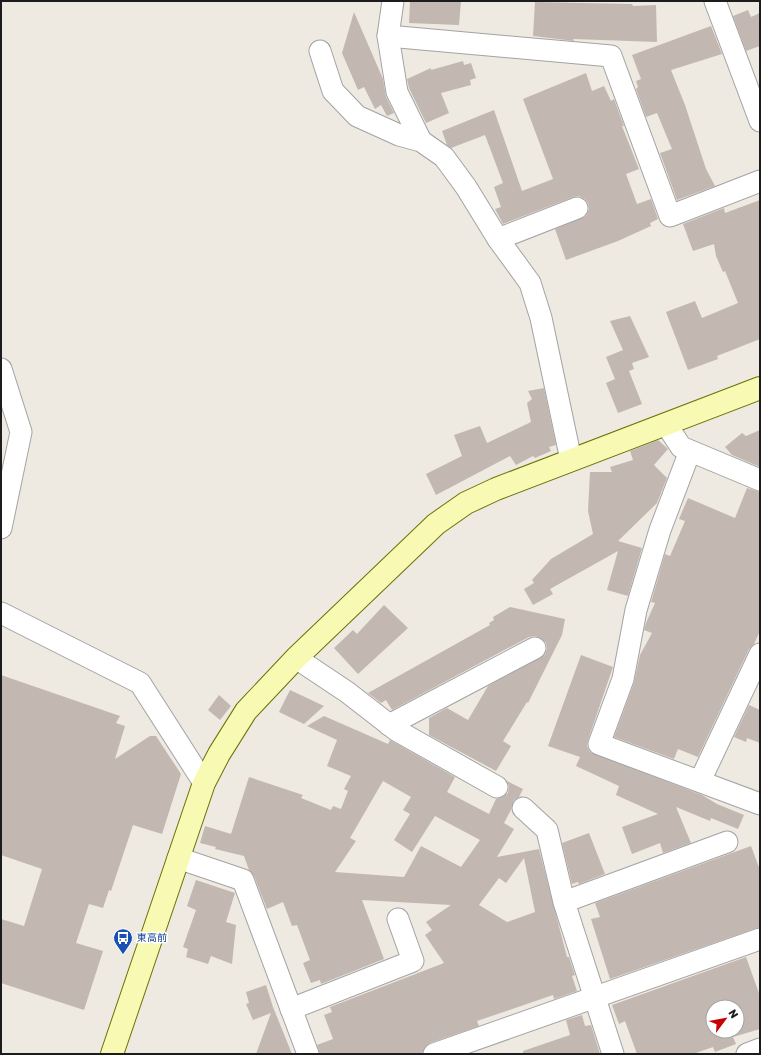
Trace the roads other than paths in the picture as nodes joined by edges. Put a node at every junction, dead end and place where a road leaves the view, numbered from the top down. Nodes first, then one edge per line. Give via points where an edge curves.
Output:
1 (393, 1) edge
2 (715, 1) edge
3 (388, 36) junction
4 (320, 51) dead end
5 (760, 121) edge
6 (421, 142) junction
7 (760, 181) edge
8 (577, 208) dead end
9 (498, 239) junction
10 (1, 369) edge
11 (760, 388) edge
12 (666, 424) junction
13 (690, 451) junction
14 (571, 460) junction
15 (760, 480) edge
16 (1, 528) edge
17 (1, 614) edge
18 (535, 648) dead end
19 (760, 654) edge
20 (296, 658) junction
21 (389, 725) junction
22 (700, 781) junction
23 (204, 783) junction
24 (497, 787) dead end
25 (760, 804) edge
26 (523, 808) dead end
27 (727, 842) dead end
28 (178, 858) junction
29 (564, 902) junction
30 (398, 919) dead end
31 (760, 940) edge
32 (595, 998) junction
33 (291, 1009) junction
34 (760, 1049) edge
35 (112, 1054) edge
36 (308, 1054) edge
37 (434, 1054) edge
38 (613, 1054) edge
39 (747, 1054) edge

1 - 3 street
2 - 5 street
3 - 6 street via 397,92
3 - 7 street via 611,56 670,216
4 - 6 street via 333,91 358,116
6 - 9 street via 444,157
8 - 9 street
9 - 14 street via 530,284 541,318
10 - 16 street via 21,432
11 - 12 street
12 - 13 street via 681,447
12 - 14 street
13 - 15 street
13 - 22 street via 660,530 636,610 623,679 599,744
14 - 20 street via 466,503 436,524
17 - 23 street via 140,682
18 - 21 street
19 - 22 street
20 - 21 street via 347,692
20 - 23 street via 246,711
21 - 24 street
22 - 25 street
23 - 28 street
26 - 29 street via 547,830
27 - 29 street
28 - 33 street via 243,880
28 - 35 street
29 - 32 street
30 - 33 street via 413,961
31 - 32 street
32 - 37 street
32 - 38 street
33 - 36 street
34 - 39 street

